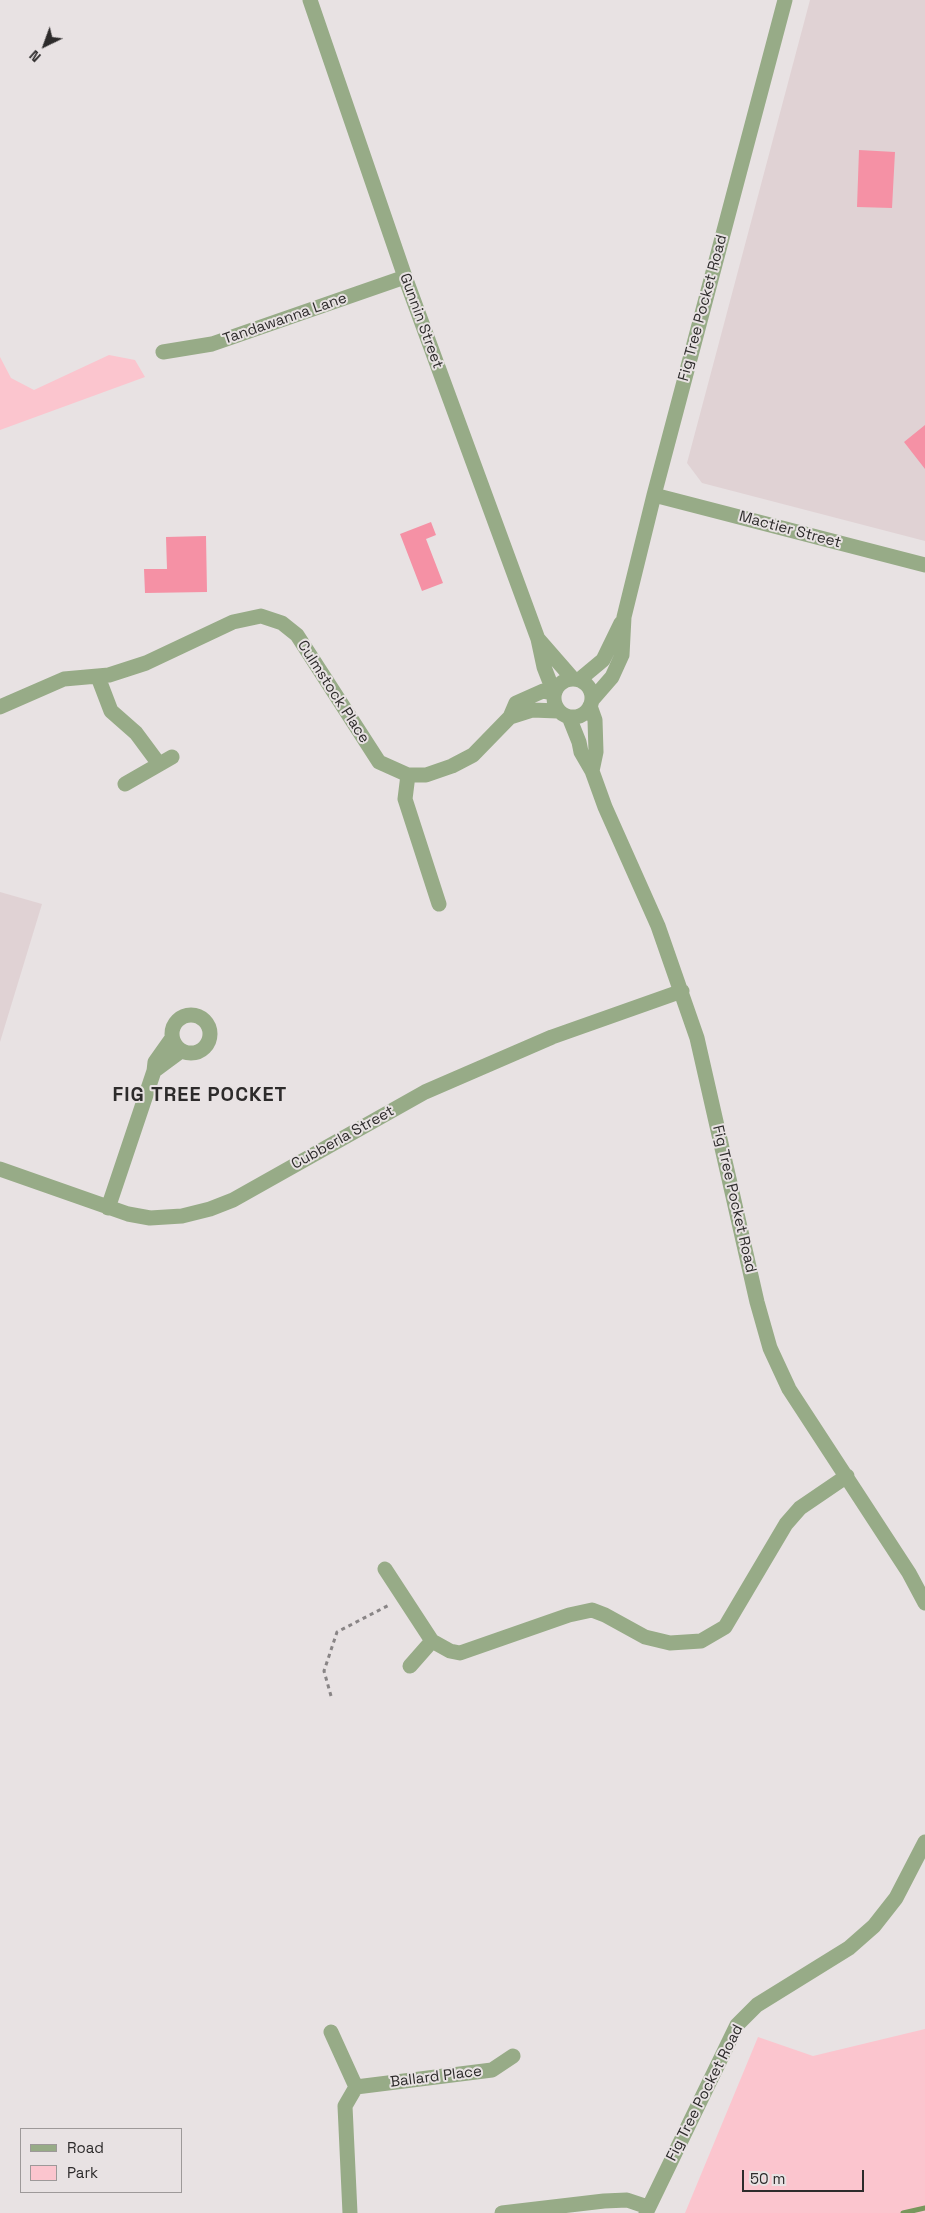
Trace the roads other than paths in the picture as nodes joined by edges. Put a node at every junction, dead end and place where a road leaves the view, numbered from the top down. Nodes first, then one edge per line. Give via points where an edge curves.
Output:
1 (310, 0) edge
2 (785, 0) edge
3 (405, 277) junction
4 (163, 352) dead end
5 (654, 495) junction
6 (925, 566) edge
7 (624, 617) junction
8 (538, 639) junction
9 (98, 677) junction
10 (576, 680) junction
11 (555, 691) junction
12 (591, 703) junction
13 (0, 707) edge
14 (563, 714) junction
15 (510, 717) junction
16 (592, 770) junction
17 (408, 775) junction
18 (125, 784) dead end
19 (439, 904) dead end
20 (682, 991) junction
21 (172, 1038) junction
22 (181, 1050) junction
23 (154, 1071) junction
24 (0, 1169) edge
25 (108, 1208) junction
26 (847, 1476) junction
27 (385, 1569) dead end
28 (925, 1603) edge
29 (432, 1642) junction
30 (410, 1666) dead end
31 (925, 1842) edge
32 (331, 2032) dead end
33 (513, 2056) dead end
34 (356, 2087) junction
35 (647, 2210) edge
36 (350, 2213) edge
37 (502, 2213) edge

1 - 3 street, Gunnin Street
2 - 5 street, Fig Tree Pocket Road
3 - 4 street, Tandawanna Lane via 212,344
3 - 8 street, Gunnin Street
5 - 6 street, Mactier Street
5 - 7 street, Fig Tree Pocket Road
7 - 10 street, Fig Tree Pocket Road via 603,660
7 - 12 street, Fig Tree Pocket Road via 622,655 612,677
8 - 10 street, Gunnin Street
8 - 11 street, Gunnin Street via 544,667
9 - 13 street, Culmstock Place via 64,679
9 - 17 street, Culmstock Place via 146,663 233,622 261,616 282,622 297,635 379,762
9 - 18 street via 111,711 165,761
10 - 11 street, Fig Tree Pocket Road via 561,683
10 - 12 street, Fig Tree Pocket Road via 588,688
11 - 14 street, Fig Tree Pocket Road via 553,699
11 - 15 street, Culmstock Place via 543,691 516,703
12 - 14 street, Fig Tree Pocket Road via 581,715
12 - 16 street, Fig Tree Pocket Road via 596,752
14 - 15 street, Culmstock Place via 532,710
14 - 16 street, Fig Tree Pocket Road
15 - 17 street, Culmstock Place via 473,754 452,766 426,775
16 - 20 street, Fig Tree Pocket Road
17 - 19 street via 405,798
20 - 25 street, Cubberla Street via 552,1037 425,1092 233,1200 210,1209 182,1216 150,1218
20 - 26 street, Fig Tree Pocket Road via 698,1038 770,1348 789,1389
21 - 22 street
21 - 22 street via 174,1025 183,1016 196,1016 206,1023 210,1036 205,1047 193,1053
21 - 23 street via 156,1060
22 - 23 street
23 - 25 street
24 - 25 street, Cubberla Street via 77,1194
26 - 28 street, Fig Tree Pocket Road
26 - 29 street via 800,1508 786,1524 725,1627 701,1641 670,1643 645,1637 592,1610 460,1653
27 - 29 street
29 - 30 street
31 - 35 street, Fig Tree Pocket Road via 896,1898 874,1926 849,1948 757,2005 737,2025
32 - 34 street
33 - 34 street, Ballard Place via 492,2070
34 - 36 street via 346,2106
35 - 37 street via 628,2200

